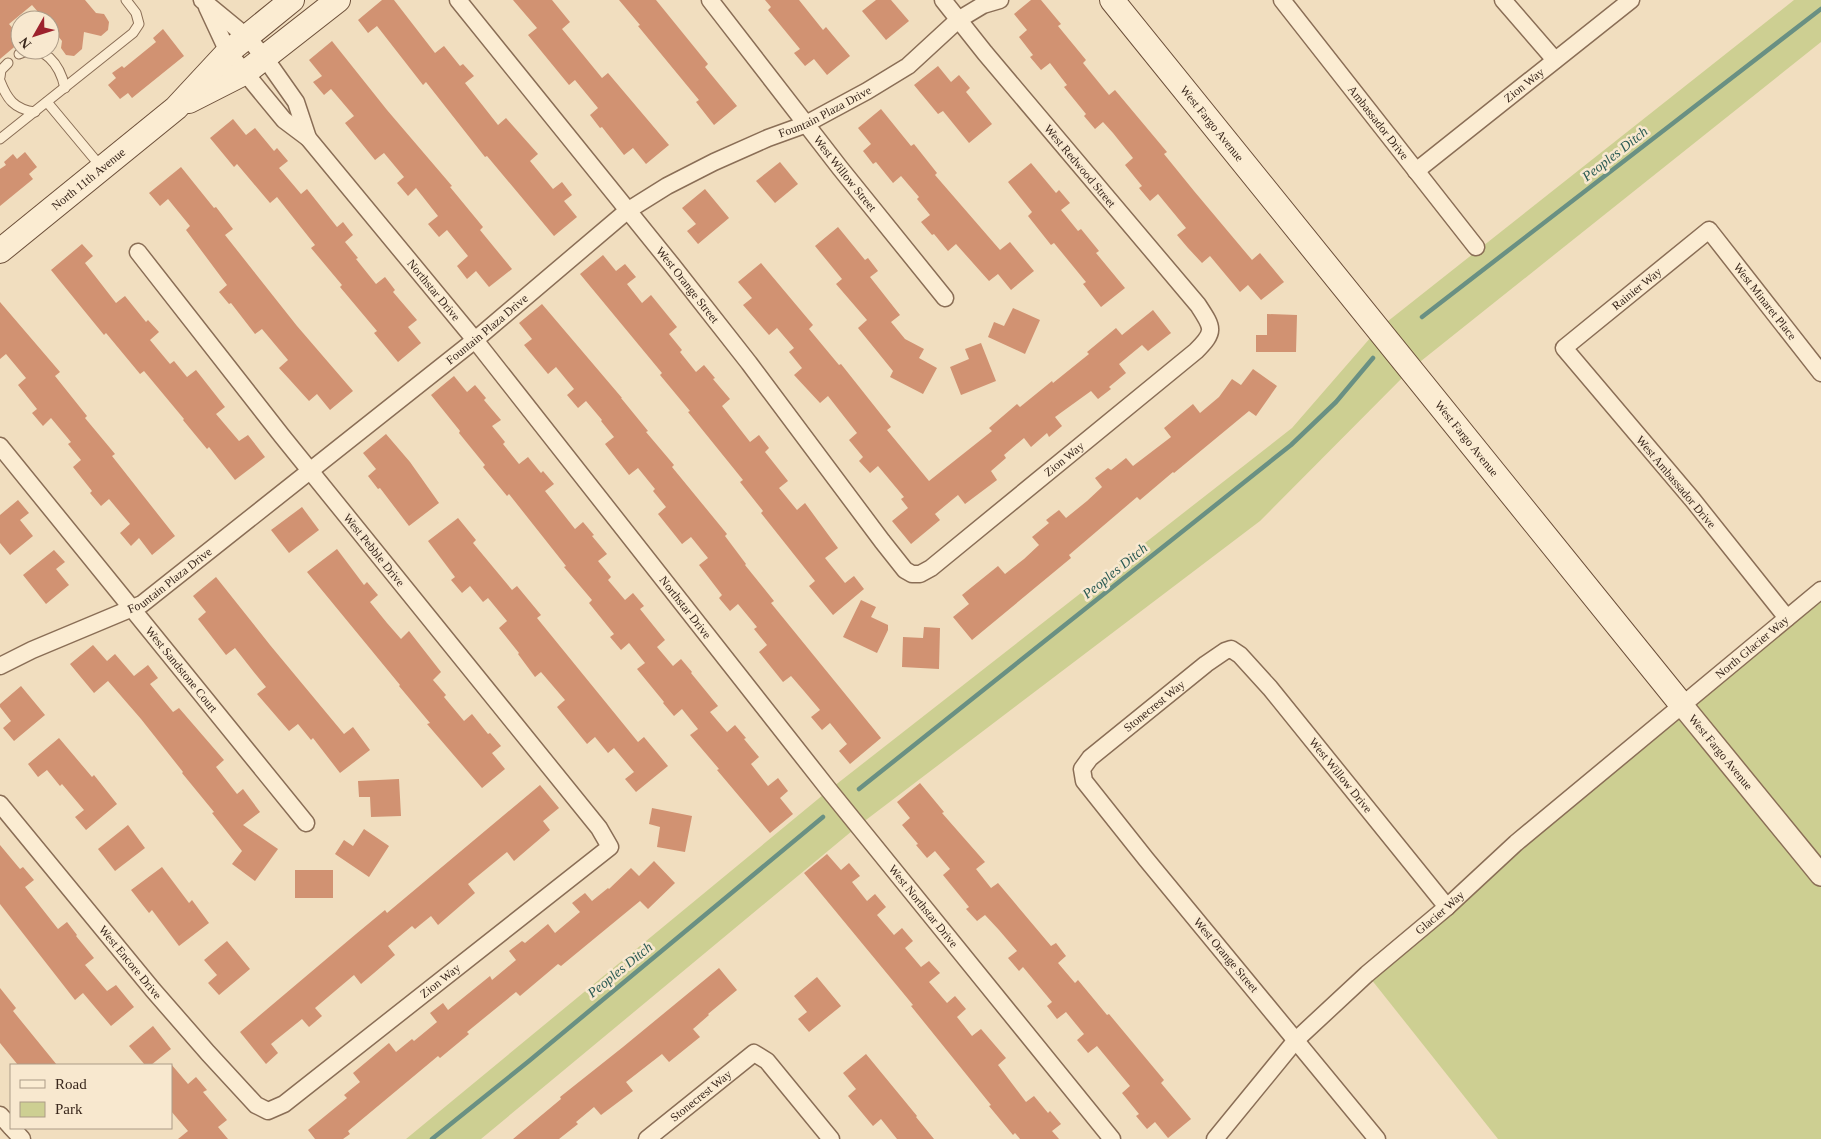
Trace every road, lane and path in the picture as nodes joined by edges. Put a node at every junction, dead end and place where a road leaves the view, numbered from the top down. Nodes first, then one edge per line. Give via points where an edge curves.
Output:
1 (126, 0) edge
2 (292, 0) edge
3 (338, 0) edge
4 (458, 0) edge
5 (710, 0) edge
6 (943, 0) edge
7 (1000, 0) edge
8 (1112, 0) edge
9 (1282, 0) edge
10 (1503, 0) edge
11 (1631, 0) edge
12 (204, 2) edge
13 (984, 2) edge
14 (958, 20) junction
15 (247, 37) junction
16 (228, 52) junction
17 (264, 58) junction
18 (52, 60) edge
19 (1555, 60) junction
20 (8, 63) dead end
21 (246, 72) junction
22 (0, 79) edge
23 (65, 88) junction
24 (47, 102) junction
25 (176, 108) junction
26 (35, 112) junction
27 (806, 124) junction
28 (308, 138) junction
29 (0, 140) edge
30 (102, 168) junction
31 (1416, 171) junction
32 (628, 210) junction
33 (1708, 230) joint
34 (1476, 247) dead end
35 (0, 251) edge
36 (138, 252) dead end
37 (945, 298) dead end
38 (1211, 334) joint
39 (475, 340) junction
40 (1564, 348) joint
41 (1821, 373) edge
42 (0, 446) edge
43 (310, 470) junction
44 (912, 574) joint
45 (1821, 590) edge
46 (131, 608) junction
47 (1787, 618) junction
48 (1231, 649) joint
49 (0, 666) edge
50 (737, 674) joint
51 (1682, 705) junction
52 (1082, 769) joint
53 (0, 804) edge
54 (306, 823) dead end
55 (610, 847) joint
56 (1821, 875) edge
57 (1447, 907) junction
58 (1296, 1040) junction
59 (268, 1111) joint
60 (0, 1116) edge
61 (10, 1127) edge
62 (12, 1129) edge
63 (22, 1139) edge
64 (647, 1139) edge
65 (831, 1139) edge
66 (1112, 1139) edge
67 (1215, 1139) edge
68 (1377, 1139) edge

1 - 23 lane via 138,18 139,24 133,33
2 - 15 main road, North 11th Avenue
3 - 17 main road, North 11th Avenue
4 - 32 street, West Orange Street
5 - 27 street, West Willow Street
6 - 14 street, West Redwood Street
7 - 13 street, Fountain Plaza Drive
8 - 51 main road, West Fargo Avenue
9 - 31 street, Ambassador Drive
10 - 19 street
11 - 19 street, Zion Way
12 - 15 street, Northstar Drive
12 - 16 street, Northstar Drive
13 - 14 street, Fountain Plaza Drive
14 - 27 street, Fountain Plaza Drive via 908,66
14 - 38 street, West Redwood Street via 1198,306 1208,320
15 - 16 main road, North 11th Avenue
15 - 17 street, Northstar Drive
16 - 21 street, Northstar Drive
16 - 25 main road, North 11th Avenue
17 - 21 main road, North 11th Avenue
17 - 28 street, Northstar Drive via 296,102
18 - 23 lane via 59,69
19 - 31 street, Zion Way
20 - 22 lane via 1,70
21 - 25 main road, North 11th Avenue
21 - 28 street, Northstar Drive via 284,120
22 - 26 lane via 8,100 26,111
23 - 24 lane
24 - 26 lane
24 - 30 lane
25 - 30 main road, North 11th Avenue
26 - 29 lane
27 - 32 street, Fountain Plaza Drive via 714,162
27 - 37 street, West Willow Street
28 - 39 street, Northstar Drive
30 - 35 main road, North 11th Avenue
31 - 34 street, Ambassador Drive
32 - 39 street, Fountain Plaza Drive
32 - 44 street, West Orange Street via 749,363 882,541
33 - 40 street, Rainier Way
33 - 41 street, West Minaret Place
36 - 43 street, West Pebble Drive
38 - 44 street, Zion Way via 1196,352 931,568
39 - 43 street, Fountain Plaza Drive
39 - 50 street, Northstar Drive
40 - 47 street, West Ambassador Drive via 1692,499
42 - 46 street, West Sandstone Court
43 - 46 street, Fountain Plaza Drive via 142,604
43 - 55 street, West Pebble Drive via 599,828
45 - 47 street, North Glacier Way
46 - 49 street, Fountain Plaza Drive
46 - 54 street, West Sandstone Court
47 - 51 street, North Glacier Way
48 - 52 street, Stonecrest Way via 1206,664 1090,758
48 - 57 street, West Willow Drive via 1270,688
50 - 66 street, West Northstar Drive
51 - 56 street, West Fargo Avenue
51 - 57 street, Glacier Way via 1516,843
52 - 58 street, West Orange Street via 1084,781
53 - 59 street, West Encore Drive via 146,982 256,1105
55 - 59 street, Zion Way via 284,1104
57 - 58 street, Glacier Way via 1367,974
58 - 67 street, Glacier Way
58 - 68 street, West Orange Street
60 - 61 street
62 - 63 street
64 - 65 street, Stonecrest Way via 754,1053 768,1061

